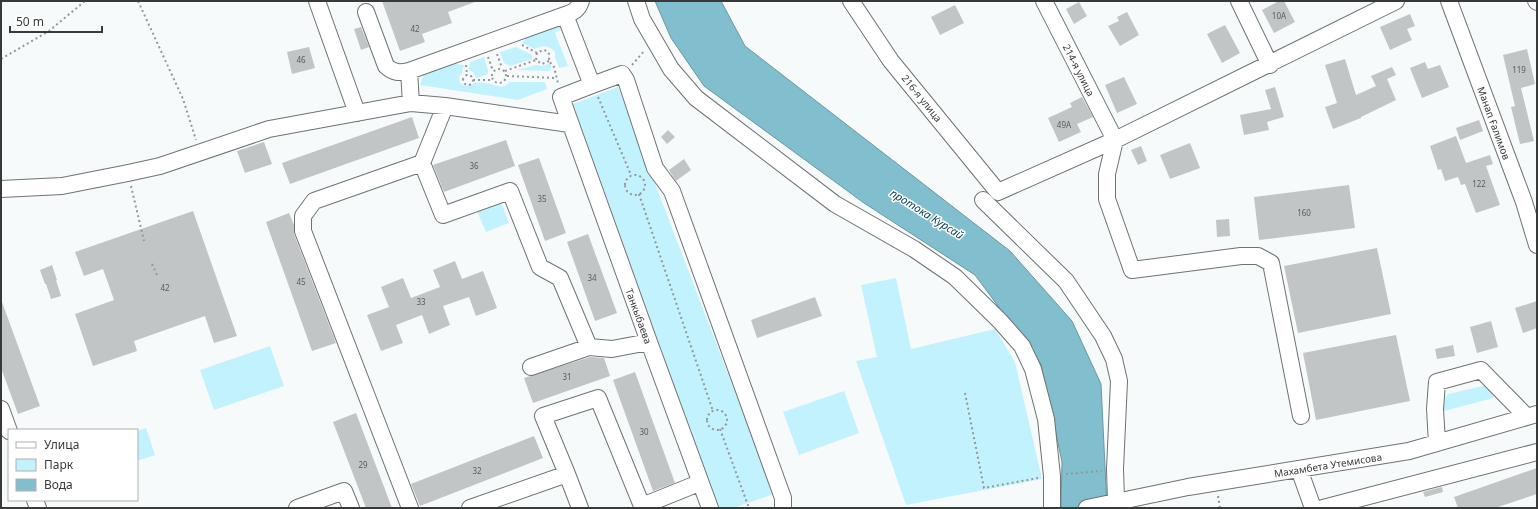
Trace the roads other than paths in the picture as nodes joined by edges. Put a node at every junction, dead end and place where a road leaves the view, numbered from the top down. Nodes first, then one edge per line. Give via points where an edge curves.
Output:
1 (317, 1) edge
2 (581, 1) edge
3 (636, 1) edge
4 (850, 1) edge
5 (1044, 1) edge
6 (1239, 1) edge
7 (1396, 1) edge
8 (1449, 1) edge
9 (366, 12) dead end
10 (565, 15) junction
11 (1270, 64) junction
12 (409, 71) junction
13 (592, 85) junction
14 (411, 103) junction
15 (445, 106) junction
16 (357, 113) junction
17 (570, 124) junction
18 (1115, 140) junction
19 (422, 163) junction
20 (1, 188) edge
21 (984, 200) dead end
22 (1537, 245) edge
23 (649, 342) junction
24 (589, 347) junction
25 (531, 367) dead end
26 (1, 409) edge
27 (1532, 415) edge
28 (1301, 416) dead end
29 (8, 429) edge
30 (1437, 443) junction
31 (1537, 452) edge
32 (1300, 469) junction
33 (567, 474) junction
34 (700, 483) junction
35 (1116, 501) junction
36 (638, 507) edge
37 (297, 508) edge
38 (351, 508) edge
39 (410, 508) edge
40 (470, 508) edge
41 (580, 508) edge
42 (710, 508) edge
43 (783, 508) edge
44 (1052, 508) edge
45 (1087, 508) edge
46 (1313, 508) edge
47 (1323, 508) edge

1 - 16 street
2 - 10 street via 575,11
3 - 44 street via 642,19 671,69 696,98 835,204 914,249 955,277 1022,346 1033,369 1046,419 1052,476
4 - 18 street, 216-я улица via 892,61 998,192
5 - 18 street, 214-я улица
6 - 11 street
7 - 11 street
8 - 22 street, Манап Ғалимов via 1524,202
9 - 12 street via 386,66 400,73
10 - 12 street
10 - 13 street
11 - 18 street
12 - 14 street
13 - 17 street, Танкыбаева via 561,97
13 - 43 street via 622,74 626,80 655,168 672,191 784,498
14 - 15 street
14 - 16 street
15 - 17 street
15 - 19 street
16 - 20 street via 269,129 160,166 128,173 62,186
17 - 23 street, Танкыбаева
18 - 28 street via 1106,174 1106,199 1132,270 1241,256 1258,256 1271,263
19 - 24 street via 443,215 510,191 540,267 560,278
19 - 39 street via 314,201 304,216 303,231
21 - 35 street via 1066,281 1103,336 1114,359 1119,381
23 - 24 street via 612,349
23 - 34 street, Танкыбаева
24 - 25 street
26 - 29 street
27 - 30 street, Махамбета Утемисова
27 - 30 street via 1481,370 1437,382
30 - 32 street, Махамбета Утемисова via 1409,452
31 - 47 street
32 - 35 street, Махамбета Утемисова
32 - 46 street
33 - 36 street via 543,416 598,398
33 - 40 street
33 - 41 street
34 - 36 street
34 - 42 street, Танкыбаева
35 - 45 street, Махамбета Утемисова
37 - 38 street via 344,491

